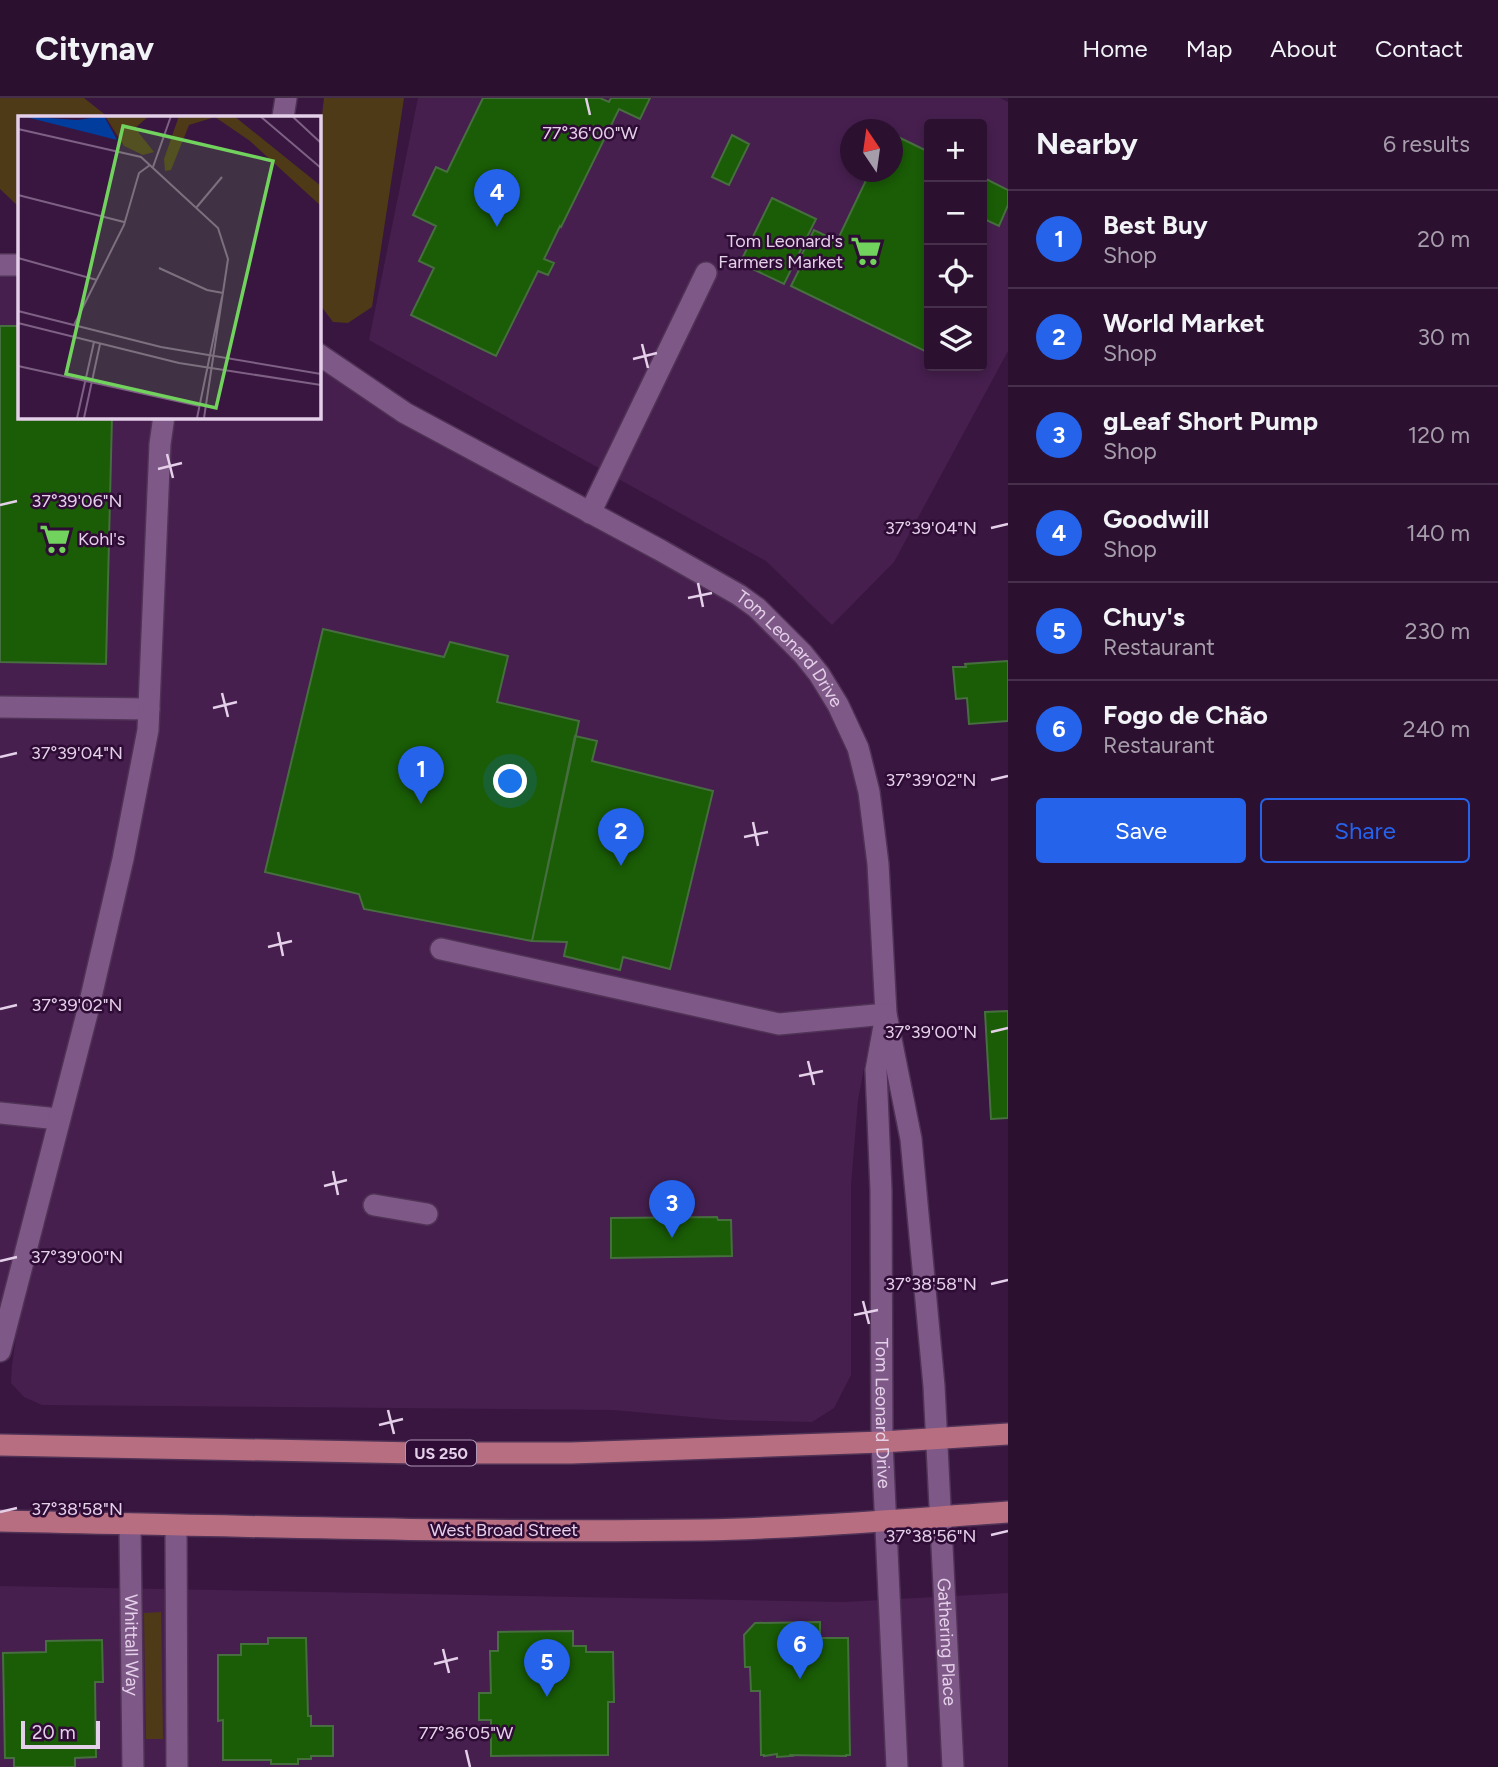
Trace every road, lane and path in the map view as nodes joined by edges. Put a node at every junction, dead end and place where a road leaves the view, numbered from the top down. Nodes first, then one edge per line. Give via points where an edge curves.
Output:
1 (286, 98) edge
2 (283, 116) edge
3 (0, 265) edge
4 (18, 265) edge
5 (706, 274) dead end
6 (320, 355) edge
7 (164, 418) edge
8 (590, 513) junction
9 (0, 707) edge
10 (149, 709) junction
11 (441, 949) dead end
12 (886, 1014) junction
13 (0, 1113) edge
14 (58, 1119) junction
15 (374, 1205) dead end
16 (427, 1214) dead end
17 (0, 1352) edge
18 (1008, 1434) edge
19 (937, 1439) junction
20 (881, 1442) junction
21 (0, 1445) edge
22 (1008, 1512) edge
23 (941, 1517) junction
24 (0, 1521) edge
25 (885, 1522) junction
26 (130, 1524) junction
27 (176, 1526) junction
28 (133, 1767) edge
29 (177, 1767) edge
30 (897, 1767) edge
31 (953, 1767) edge

1 - 2 street
3 - 4 street
5 - 8 street
6 - 8 street, Tom Leonard Drive via 405,413
7 - 10 street
8 - 12 street, Tom Leonard Drive via 757,608 803,654 838,705 858,748 869,792
9 - 10 street
10 - 14 street via 123,859
11 - 12 street via 779,1024
12 - 19 street, Tom Leonard Drive via 911,1139
12 - 20 street, Tom Leonard Drive via 876,1070
13 - 14 street
14 - 17 street
15 - 16 street
18 - 19 main road, US 250
19 - 20 main road, US 250
19 - 23 street, Tom Leonard Drive
20 - 21 main road, US 250 via 570,1453
20 - 25 street, Tom Leonard Drive
22 - 23 main road, West Broad Street
23 - 25 main road, West Broad Street
23 - 31 street, Gathering Place
24 - 26 main road, West Broad Street
25 - 27 main road, West Broad Street via 705,1530
25 - 30 street
26 - 27 main road, West Broad Street
26 - 28 street, Whittall Way
27 - 29 street

